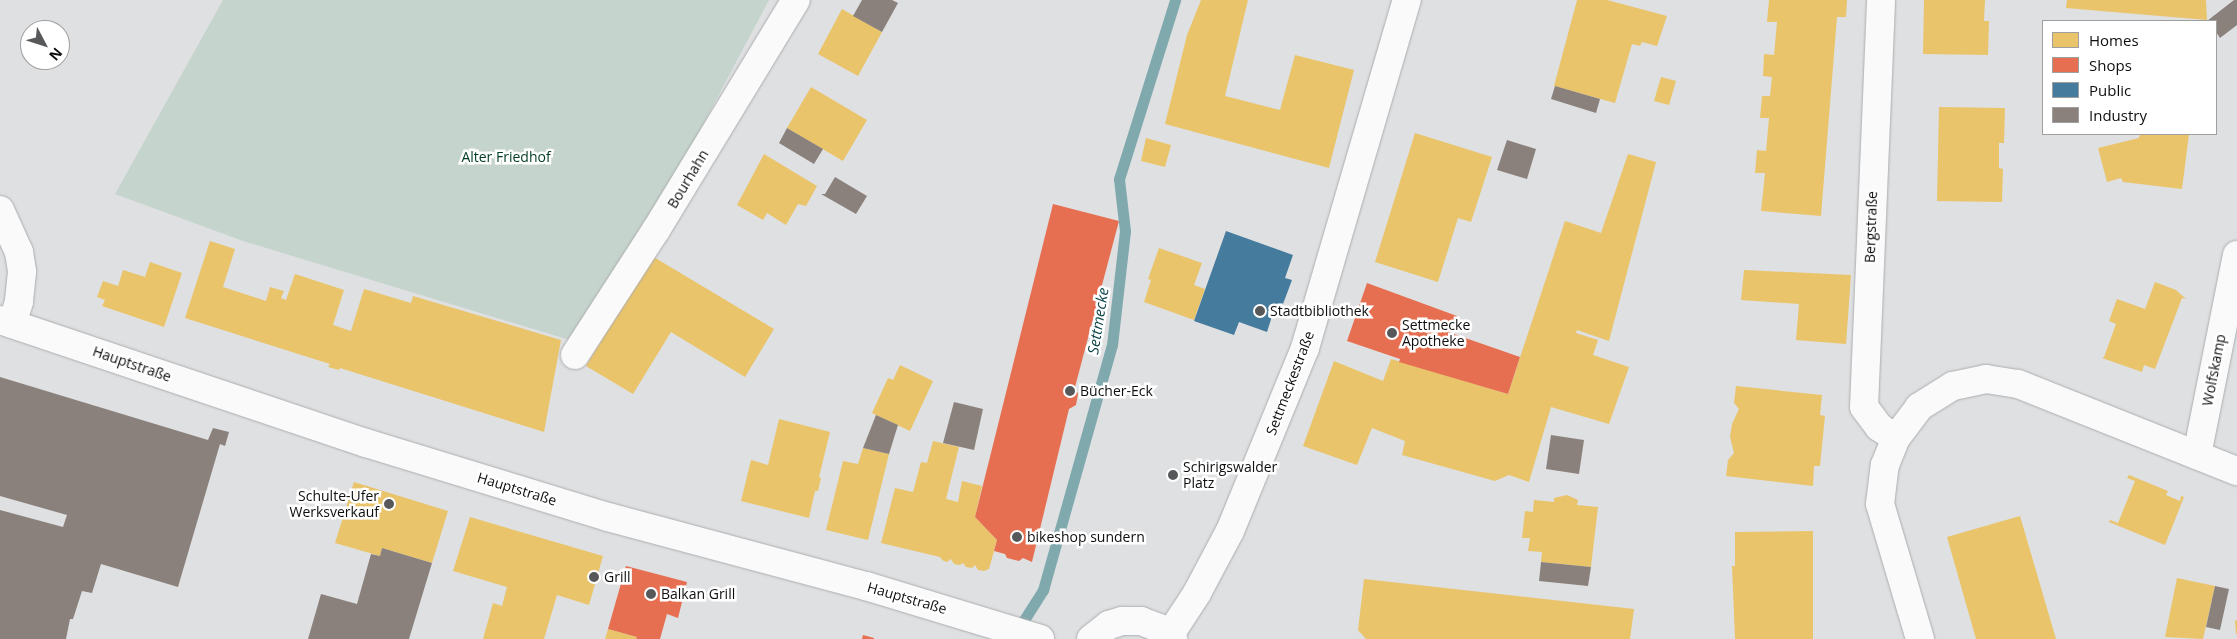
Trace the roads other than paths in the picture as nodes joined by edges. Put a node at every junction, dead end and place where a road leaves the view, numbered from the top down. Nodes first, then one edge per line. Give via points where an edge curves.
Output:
1 (796, 0) edge
2 (1407, 0) edge
3 (1880, 2) dead end
4 (0, 210) edge
5 (2237, 255) edge
6 (6, 322) edge
7 (575, 355) dead end
8 (1896, 438) junction
9 (2197, 455) junction
10 (2237, 471) edge
11 (1171, 637) edge
12 (1040, 639) edge
13 (1091, 639) edge
14 (1920, 639) edge

1 - 7 street, Bourhahn via 656,230
2 - 11 street, Settmeckestraße via 1305,348 1230,531
3 - 8 street, Bergstraße via 1864,406 1878,427
4 - 6 street via 19,252 22,272 19,302
5 - 9 street, Wolfskamp
6 - 12 street, Hauptstraße via 384,449 608,517 757,556
8 - 9 street via 1919,407 1953,386 1986,379 2018,384
8 - 14 street via 1884,465 1880,504
9 - 10 street
11 - 13 street via 1141,621 1122,621 1109,625

